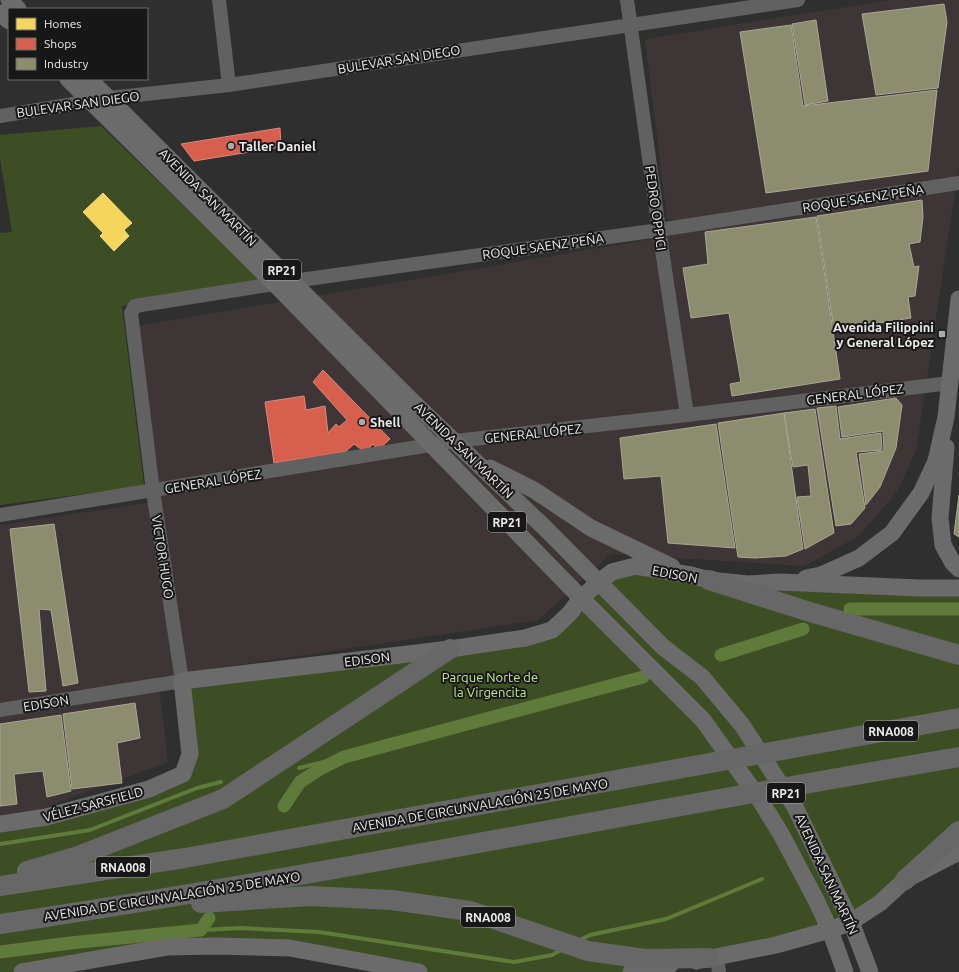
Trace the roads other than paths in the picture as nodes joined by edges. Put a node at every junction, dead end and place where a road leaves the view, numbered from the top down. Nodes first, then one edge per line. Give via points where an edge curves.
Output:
1 (9, 0) edge
2 (219, 0) edge
3 (627, 0) edge
4 (798, 0) edge
5 (17, 8) edge
6 (0, 13) edge
7 (8, 20) edge
8 (630, 24) junction
9 (69, 80) edge
10 (90, 80) edge
11 (229, 85) junction
12 (109, 98) junction
13 (91, 101) junction
14 (0, 116) edge
15 (959, 183) edge
16 (659, 230) junction
17 (293, 281) junction
18 (275, 284) junction
19 (959, 299) edge
20 (131, 313) joint
21 (950, 383) junction
22 (687, 415) junction
23 (946, 417) junction
24 (454, 442) junction
25 (433, 446) junction
26 (477, 462) junction
27 (154, 491) junction
28 (0, 514) edge
29 (959, 569) edge
30 (700, 578) junction
31 (599, 582) junction
32 (780, 582) junction
33 (959, 588) edge
34 (582, 598) junction
35 (450, 649) junction
36 (959, 655) edge
37 (182, 681) junction
38 (0, 710) edge
39 (959, 718) edge
40 (959, 757) edge
41 (0, 824) edge
42 (959, 831) edge
43 (959, 852) edge
44 (0, 879) edge
45 (905, 880) junction
46 (0, 886) edge
47 (198, 897) junction
48 (851, 922) junction
49 (0, 924) edge
50 (830, 930) junction
51 (715, 962) edge
52 (22, 972) edge
53 (419, 972) edge
54 (631, 972) edge
55 (845, 972) edge
56 (870, 972) edge

1 - 5 main road
2 - 11 street
3 - 8 street, PEDRO OPPICI
4 - 8 street, BULEVAR SAN DIEGO
6 - 7 main road
8 - 11 street, BULEVAR SAN DIEGO
8 - 16 street, PEDRO OPPICI
9 - 13 main road, AVENIDA SAN MARTÍN / RP21
10 - 12 main road, AVENIDA SAN MARTÍN / RP21
11 - 12 street, BULEVAR SAN DIEGO
12 - 13 street, BULEVAR SAN DIEGO
12 - 17 main road, AVENIDA SAN MARTÍN / RP21
13 - 14 street, BULEVAR SAN DIEGO
13 - 18 main road, AVENIDA SAN MARTÍN / RP21
15 - 16 street, ROQUE SAENZ PEÑA
16 - 17 street, ROQUE SAENZ PEÑA
16 - 22 street, PEDRO OPPICI
17 - 18 street, ROQUE SAENZ PEÑA
17 - 24 main road, AVENIDA SAN MARTÍN / RP21
18 - 20 street, ROQUE SAENZ PEÑA via 135,306
18 - 25 main road, AVENIDA SAN MARTÍN / RP21
19 - 21 main road
20 - 27 street, VICTOR HUGO
21 - 22 street, GENERAL LÓPEZ
21 - 23 main road
22 - 24 street, GENERAL LÓPEZ
23 - 29 main road via 940,518 943,545
23 - 32 main road via 933,468 921,493 892,533 859,558 820,575
24 - 25 street, GENERAL LÓPEZ
24 - 26 main road, AVENIDA SAN MARTÍN / RP21
25 - 27 street, GENERAL LÓPEZ
25 - 34 main road, AVENIDA SAN MARTÍN / RP21
26 - 30 main road via 534,490 591,528
26 - 31 main road, AVENIDA SAN MARTÍN / RP21
27 - 28 street, GENERAL LÓPEZ
27 - 37 street, VICTOR HUGO
30 - 31 main road, EDISON via 635,566 612,572
30 - 32 main road, EDISON via 748,584
30 - 36 highway
31 - 34 main road, EDISON
31 - 48 main road, AVENIDA SAN MARTÍN / RP21 via 663,647 702,677 742,725 795,807
32 - 33 main road
34 - 35 main road, EDISON via 552,630 525,638
34 - 50 main road, AVENIDA SAN MARTÍN / RP21 via 703,720 781,834
35 - 37 main road, EDISON
35 - 44 highway via 223,799 78,856
37 - 38 street, EDISON
37 - 41 main road, VÉLEZ SARSFIELD via 190,754 183,774 149,789 46,817
39 - 46 highway, AVENIDA DE CIRCUNVALACIÓN 25 DE MAYO / RNA008 via 246,848
40 - 47 highway, AVENIDA DE CIRCUNVALACIÓN 25 DE MAYO / RNA008 via 296,875
42 - 45 highway
43 - 45 main road
45 - 48 main road via 880,903
47 - 49 highway, AVENIDA DE CIRCUNVALACIÓN 25 DE MAYO / RNA008
47 - 51 highway, RNA008 via 262,899 310,896 392,900 470,911 588,951 645,959
48 - 50 main road
48 - 56 main road, AVENIDA SAN MARTÍN
50 - 51 main road
50 - 55 main road, AVENIDA SAN MARTÍN
51 - 54 main road
52 - 53 main road via 167,947 214,946 290,948

